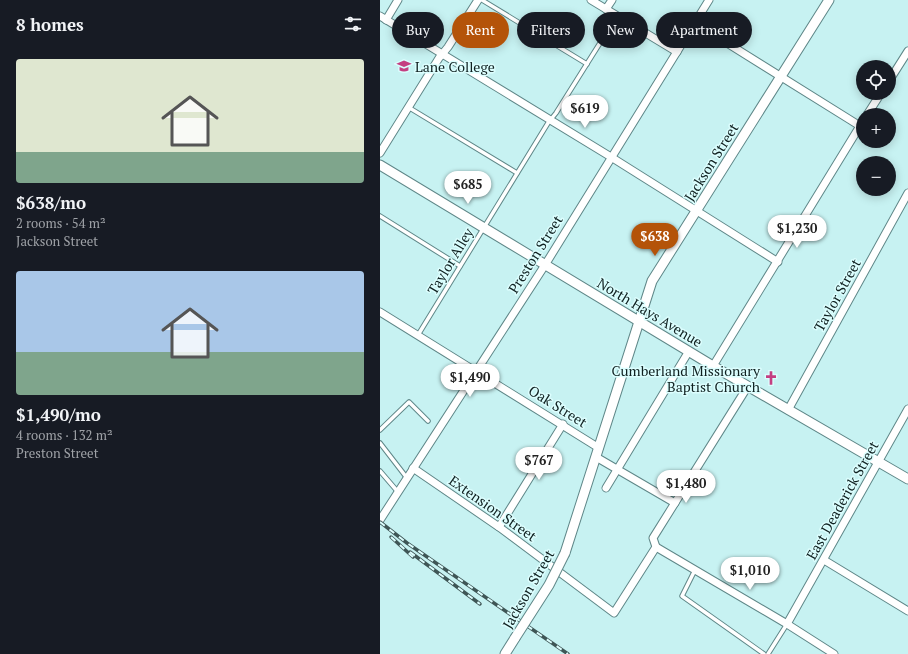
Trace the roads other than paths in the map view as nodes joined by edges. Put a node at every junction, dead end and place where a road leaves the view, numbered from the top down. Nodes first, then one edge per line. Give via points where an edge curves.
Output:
1 (398, 0) edge
2 (478, 0) edge
3 (482, 0) edge
4 (591, 0) edge
5 (612, 0) edge
6 (709, 0) edge
7 (829, 0) edge
8 (606, 9) junction
9 (611, 12) edge
10 (701, 12) edge
11 (383, 18) edge
12 (648, 35) edge
13 (597, 48) edge
14 (679, 48) edge
15 (734, 48) edge
16 (908, 51) edge
17 (677, 52) junction
18 (443, 54) junction
19 (587, 64) junction
20 (896, 70) edge
21 (781, 77) junction
22 (408, 107) junction
23 (551, 120) junction
24 (856, 120) edge
25 (856, 133) edge
26 (380, 153) edge
27 (611, 157) junction
28 (380, 165) edge
29 (517, 173) junction
30 (908, 193) edge
31 (697, 211) junction
32 (380, 216) edge
33 (484, 227) junction
34 (778, 262) junction
35 (545, 265) junction
36 (460, 266) junction
37 (380, 312) edge
38 (640, 321) junction
39 (417, 336) junction
40 (689, 351) junction
41 (713, 366) junction
42 (477, 371) junction
43 (748, 386) junction
44 (908, 409) edge
45 (788, 410) junction
46 (428, 421) dead end
47 (563, 424) junction
48 (380, 430) edge
49 (380, 443) edge
50 (597, 453) junction
51 (878, 461) junction
52 (413, 468) junction
53 (618, 469) junction
54 (380, 471) edge
55 (407, 478) junction
56 (908, 479) edge
57 (606, 488) dead end
58 (398, 492) junction
59 (675, 503) junction
60 (380, 520) edge
61 (500, 527) junction
62 (656, 547) junction
63 (824, 560) junction
64 (694, 570) junction
65 (908, 611) edge
66 (787, 624) junction
67 (505, 654) edge
68 (764, 654) edge
69 (768, 654) edge
70 (834, 654) edge

1 - 11 street
2 - 18 street
3 - 19 lane
4 - 8 street
5 - 8 street
6 - 10 street, Preston Street
7 - 21 street, Jackson Street
8 - 9 street
11 - 18 street
12 - 17 street
13 - 19 lane, Taylor Alley
14 - 17 street, Preston Street
15 - 21 street
16 - 20 street
17 - 27 street, Preston Street
18 - 22 street via 413,93
18 - 23 street
19 - 23 lane, Taylor Alley
21 - 24 street
21 - 31 street, Jackson Street
22 - 26 street
22 - 29 lane
23 - 27 street
23 - 29 lane, Taylor Alley
25 - 34 street
27 - 31 street
27 - 35 street, Preston Street
28 - 33 street, North Hays Avenue
29 - 33 lane, Taylor Alley
30 - 45 street, Taylor Street
31 - 34 street
31 - 38 street, Jackson Street via 652,281
32 - 36 lane
33 - 35 street, North Hays Avenue
33 - 36 lane, Taylor Alley
34 - 41 street
35 - 38 street, North Hays Avenue
35 - 42 street, Preston Street
36 - 39 lane, Taylor Alley
37 - 39 street, Oak Street
38 - 40 street, North Hays Avenue
38 - 50 street, Jackson Street
39 - 42 street, Oak Street
40 - 41 street, North Hays Avenue
40 - 53 street
41 - 43 street, North Hays Avenue
42 - 47 street, Oak Street
42 - 52 street, Preston Street
43 - 45 street, North Hays Avenue
43 - 59 street
44 - 51 street, East Deaderick Street
45 - 51 street, North Hays Avenue
46 - 48 lane via 409,402
47 - 50 street, Oak Street
47 - 61 street
49 - 55 lane
50 - 53 street, Oak Street
50 - 67 street, Jackson Street, bridge via 565,553 549,586
51 - 56 street, North Hays Avenue
51 - 63 street, East Deaderick Street
52 - 55 street, Preston Street
52 - 61 street, Extension Street
53 - 57 street
53 - 59 street, Oak Street
54 - 58 lane
55 - 58 street, Preston Street
58 - 60 street, Preston Street
59 - 62 street via 653,538
61 - 62 street, Extension Street via 614,613
62 - 64 street
63 - 65 street
63 - 66 street, East Deaderick Street
64 - 66 street
64 - 68 lane via 682,596
66 - 69 lane
66 - 70 street

